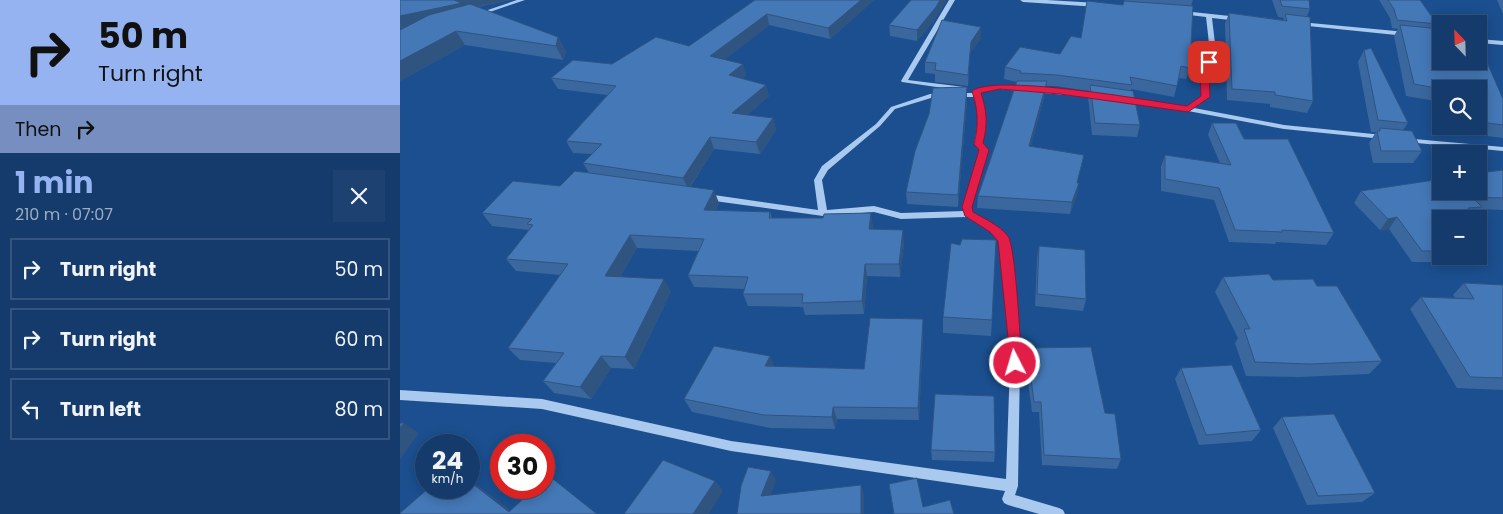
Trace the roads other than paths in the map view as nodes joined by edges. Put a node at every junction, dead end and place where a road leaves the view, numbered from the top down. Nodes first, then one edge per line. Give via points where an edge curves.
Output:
1 (522, 0) edge
2 (952, 0) edge
3 (1023, 0) edge
4 (1104, 6) edge
5 (1180, 12) edge
6 (476, 15) edge
7 (1209, 16) junction
8 (1248, 19) edge
9 (1296, 24) edge
10 (1412, 34) edge
11 (1488, 42) edge
12 (1503, 43) edge
13 (977, 93) junction
14 (1105, 97) edge
15 (1114, 98) edge
16 (1188, 109) junction
17 (1389, 138) edge
18 (1398, 139) edge
19 (1503, 149) edge
20 (695, 195) edge
21 (823, 213) junction
22 (968, 214) junction
23 (400, 395) edge
24 (1012, 486) junction
25 (1059, 514) edge

1 - 6 street
2 - 13 street via 904,81
3 - 4 street
5 - 7 street
7 - 8 street
7 - 16 street via 1213,52 1204,72 1206,97
9 - 10 street
11 - 12 street
13 - 14 street via 1000,87
13 - 21 street via 930,96 892,108 878,125 825,168 818,180
13 - 22 street via 983,126 978,144 984,150 967,207
15 - 16 street
16 - 17 street via 1284,127
18 - 19 street
20 - 21 street
21 - 22 street via 874,209 901,216
22 - 24 street via 994,229 1004,239 1008,261 1015,363
23 - 24 street via 542,404 731,446
24 - 25 street via 1008,499

